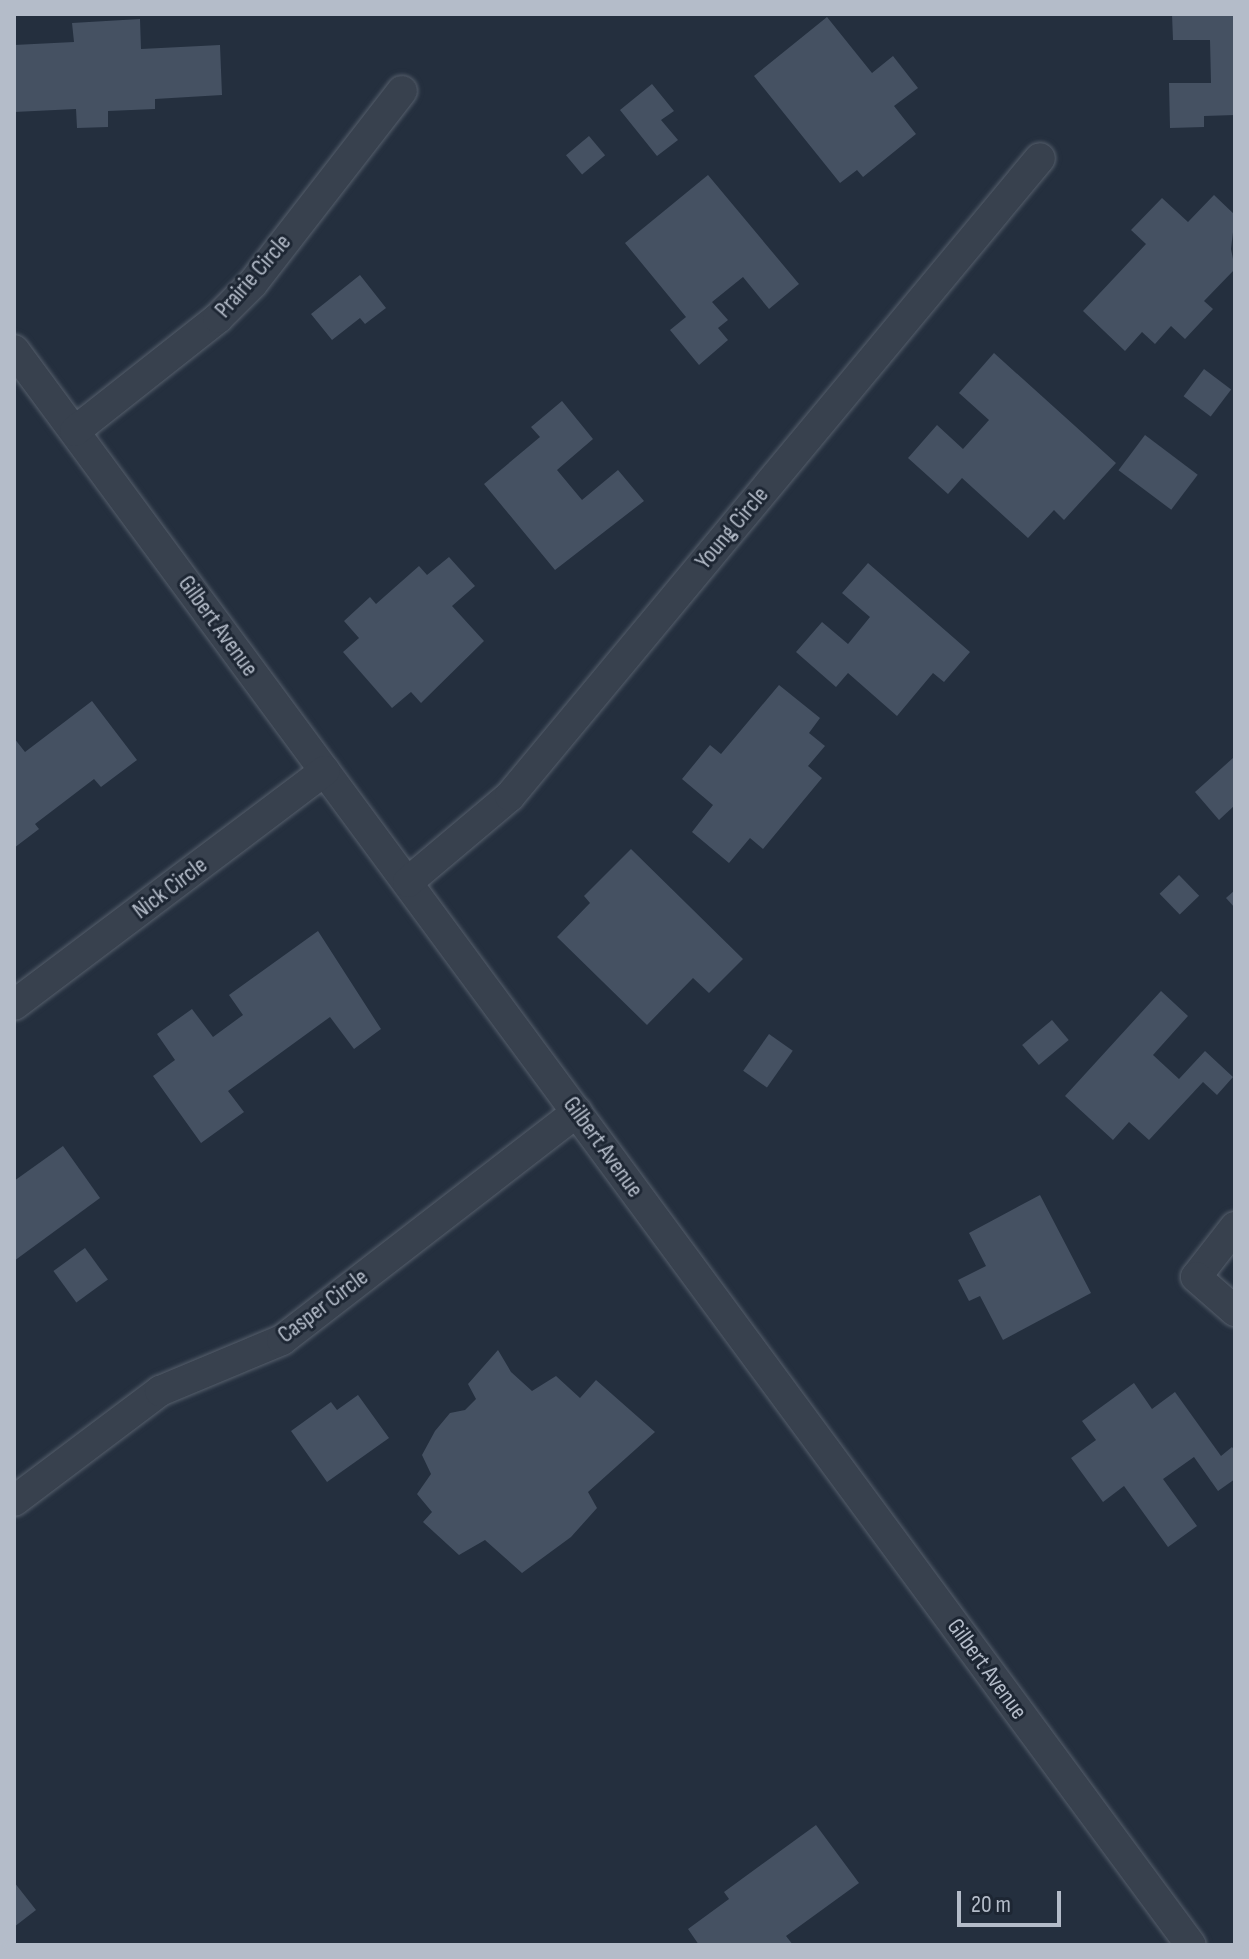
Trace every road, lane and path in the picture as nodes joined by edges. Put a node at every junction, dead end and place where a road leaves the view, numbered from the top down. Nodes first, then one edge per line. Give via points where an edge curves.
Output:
1 (402, 91) dead end
2 (1040, 158) dead end
3 (14, 350) edge
4 (75, 431) junction
5 (325, 771) junction
6 (408, 882) junction
7 (14, 1005) edge
8 (577, 1112) junction
9 (1235, 1227) edge
10 (1235, 1311) edge
11 (14, 1501) edge
12 (1191, 1945) edge

1 - 4 street, Prairie Circle via 253,283
2 - 6 street, Young Circle via 510,796
3 - 4 street, Gilbert Avenue
4 - 5 street, Gilbert Avenue
5 - 6 street, Gilbert Avenue
5 - 7 street, Nick Circle
6 - 8 street, Gilbert Avenue
8 - 11 street, Casper Circle via 282,1340 160,1391
8 - 12 street, Gilbert Avenue
9 - 10 street via 1196,1277

